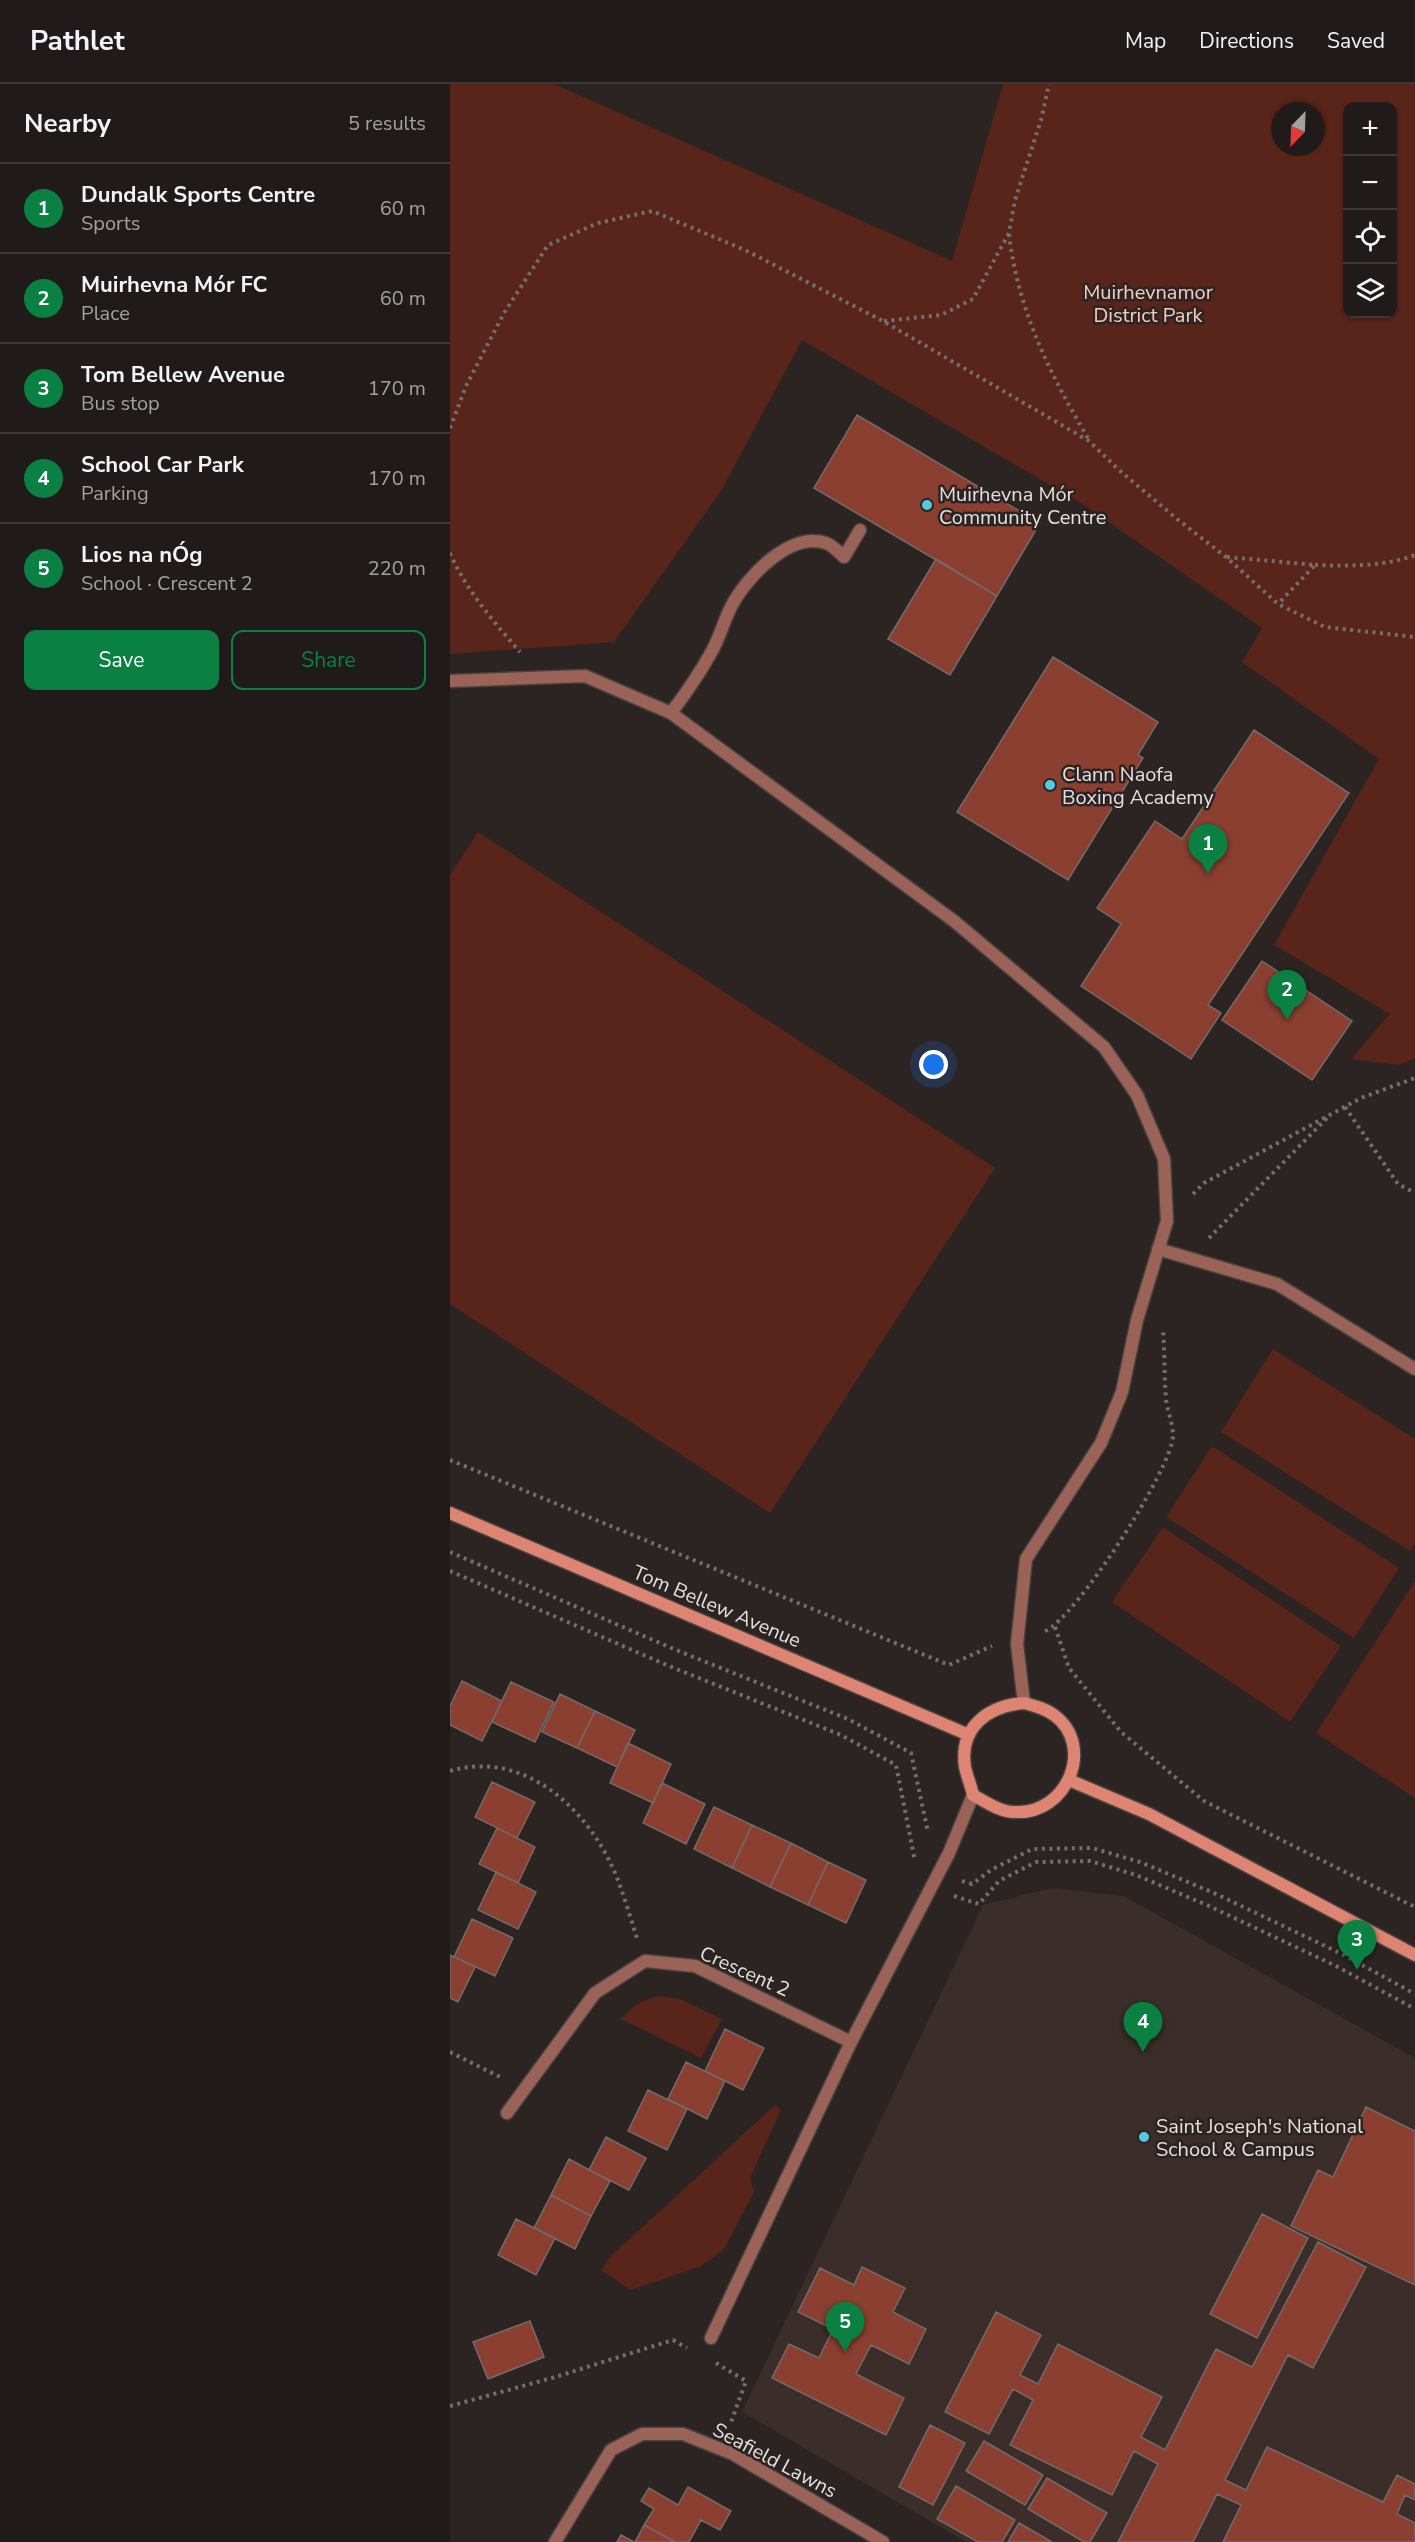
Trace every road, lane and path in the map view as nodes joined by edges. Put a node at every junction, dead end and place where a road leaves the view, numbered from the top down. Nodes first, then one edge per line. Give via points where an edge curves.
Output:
1 (1049, 84) edge
2 (1009, 233) junction
3 (883, 321) junction
4 (450, 428) edge
5 (1089, 441) junction
6 (860, 530) dead end
7 (450, 553) edge
8 (1415, 555) edge
9 (1226, 557) junction
10 (1315, 566) junction
11 (1278, 604) junction
12 (1415, 637) edge
13 (524, 657) dead end
14 (450, 681) edge
15 (671, 713) junction
16 (1415, 1078) edge
17 (1345, 1107) junction
18 (1327, 1118) junction
19 (1415, 1193) edge
20 (1167, 1221) junction
21 (1158, 1249) junction
22 (1190, 1259) junction
23 (1163, 1326) dead end
24 (1415, 1369) edge
25 (450, 1460) edge
26 (450, 1513) edge
27 (450, 1552) edge
28 (450, 1571) edge
29 (1054, 1627) junction
30 (1017, 1644) junction
31 (1024, 1703) junction
32 (969, 1735) junction
33 (450, 1771) edge
34 (1069, 1780) junction
35 (973, 1795) junction
36 (934, 1881) junction
37 (1415, 1907) edge
38 (1415, 1955) edge
39 (645, 1961) junction
40 (1415, 1994) edge
41 (1415, 2009) edge
42 (851, 2042) junction
43 (450, 2052) edge
44 (524, 2089) junction
45 (507, 2113) dead end
46 (711, 2338) joint
47 (693, 2351) dead end
48 (450, 2406) edge
49 (721, 2449) junction
50 (555, 2542) edge
51 (883, 2542) edge

1 - 2 path
2 - 3 path via 973,299 941,315
2 - 5 path via 1025,312 1062,394
3 - 4 path via 745,250 652,211 598,224 549,245 504,313 466,386
3 - 5 path
5 - 9 path
6 - 15 street via 844,556 826,543 809,542 796,544 764,566 742,589 714,649
7 - 13 path via 486,613
8 - 10 path via 1359,567
9 - 10 path
9 - 11 path
10 - 11 path
11 - 12 path via 1324,627
14 - 15 street via 585,676
15 - 20 street via 954,921 1104,1047 1137,1095 1164,1159
16 - 17 path
17 - 18 path
17 - 19 path via 1398,1184
18 - 20 path via 1204,1183
18 - 22 path
20 - 21 street
21 - 22 street
21 - 30 street via 1137,1320 1122,1392 1101,1443 1026,1559
22 - 24 street via 1277,1284
23 - 29 path via 1166,1401 1174,1436 1159,1479 1080,1599
25 - 30 path via 949,1665 988,1646
26 - 32 street, Tom Bellew Avenue
27 - 36 path via 848,1719 911,1753
28 - 36 path via 841,1735 896,1765 918,1877
29 - 30 path
29 - 37 path via 1069,1668 1121,1732 1204,1801
30 - 31 street
31 - 32 street via 992,1710 978,1720
31 - 34 street via 1056,1716 1066,1730 1073,1746 1074,1764
32 - 35 street via 965,1769
33 - 39 path via 467,1766 505,1769 538,1781 572,1807 612,1865
34 - 35 street via 1054,1800 1031,1811 998,1808
34 - 38 street via 1149,1814
35 - 36 street
36 - 40 path via 972,1884 1032,1849 1092,1848 1140,1862 1214,1893
36 - 41 path via 965,1901 979,1904 999,1881 1036,1863 1090,1862 1136,1875 1209,1906 1326,1961
36 - 42 street
39 - 42 street, Crescent 2 via 695,1966
39 - 44 street via 595,1993
42 - 46 street
43 - 44 path
44 - 45 street
46 - 49 path via 713,2362 746,2381
47 - 48 path via 673,2340
49 - 50 street, Seafield Lawns via 683,2434 642,2434 611,2450
49 - 51 street, Seafield Lawns

